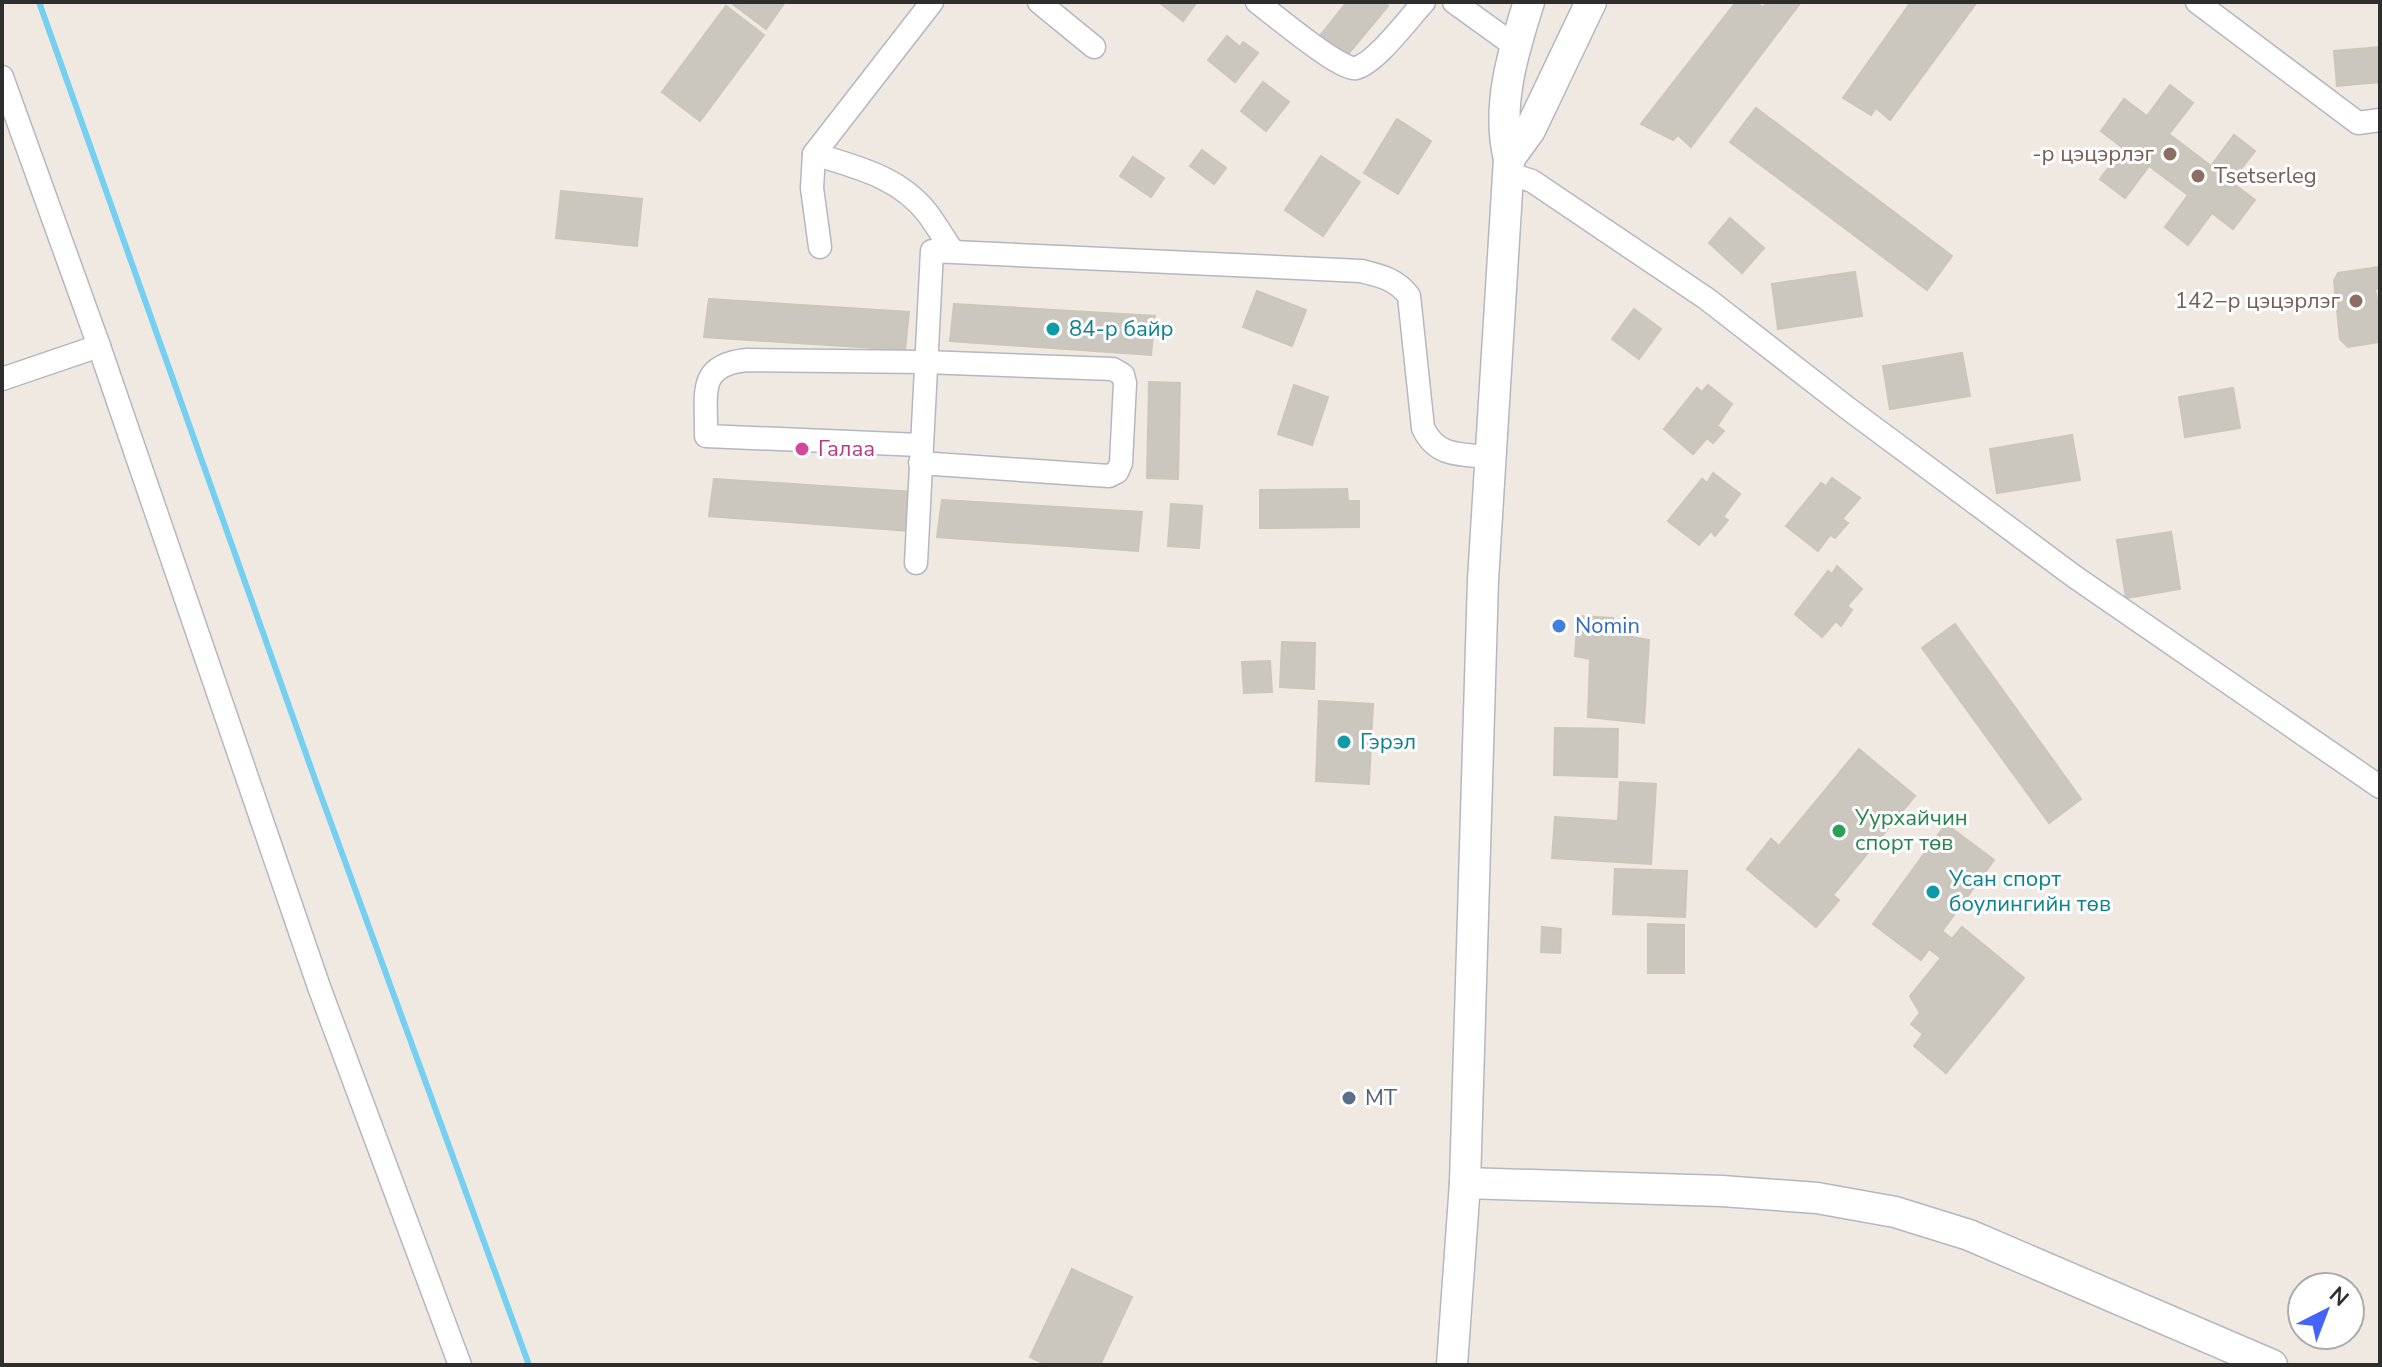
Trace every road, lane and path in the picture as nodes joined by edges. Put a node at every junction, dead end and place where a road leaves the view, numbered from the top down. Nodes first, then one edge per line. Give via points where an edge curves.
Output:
1 (932, 2) edge
2 (1039, 2) edge
3 (1257, 2) edge
4 (1424, 2) edge
5 (1454, 2) edge
6 (1529, 2) edge
7 (1591, 2) edge
8 (2197, 2) edge
9 (1515, 46) junction
10 (1094, 47) dead end
11 (2, 77) edge
12 (2380, 120) edge
13 (814, 154) junction
14 (1508, 166) junction
15 (820, 247) dead end
16 (952, 250) junction
17 (99, 346) junction
18 (925, 362) junction
19 (2, 379) edge
20 (920, 454) junction
21 (1491, 457) junction
22 (916, 563) dead end
23 (2380, 787) edge
24 (1465, 1183) junction
25 (460, 1365) edge
26 (1452, 1365) edge
27 (2272, 1365) edge

1 - 13 street
2 - 10 street
3 - 4 street via 1350,69 1374,56
5 - 9 street
6 - 9 main road
7 - 14 main road
8 - 12 street via 2358,123
9 - 14 main road via 1503,135
11 - 17 street
13 - 15 street via 812,188
13 - 16 street via 877,174 906,192 927,212
14 - 21 main road
14 - 23 street via 1707,299 2075,577
16 - 18 street via 932,251
16 - 21 street via 1382,276 1400,283 1409,296 1423,428 1430,443 1445,451
17 - 19 street
17 - 25 street via 319,987
18 - 20 street
18 - 20 street via 725,362 707,385 706,436
18 - 20 street via 1113,369 1125,383 1123,436 1121,463 1109,476
20 - 22 street
21 - 24 main road
24 - 26 main road
24 - 27 main road via 1722,1191 1817,1198 1895,1212 1969,1235

